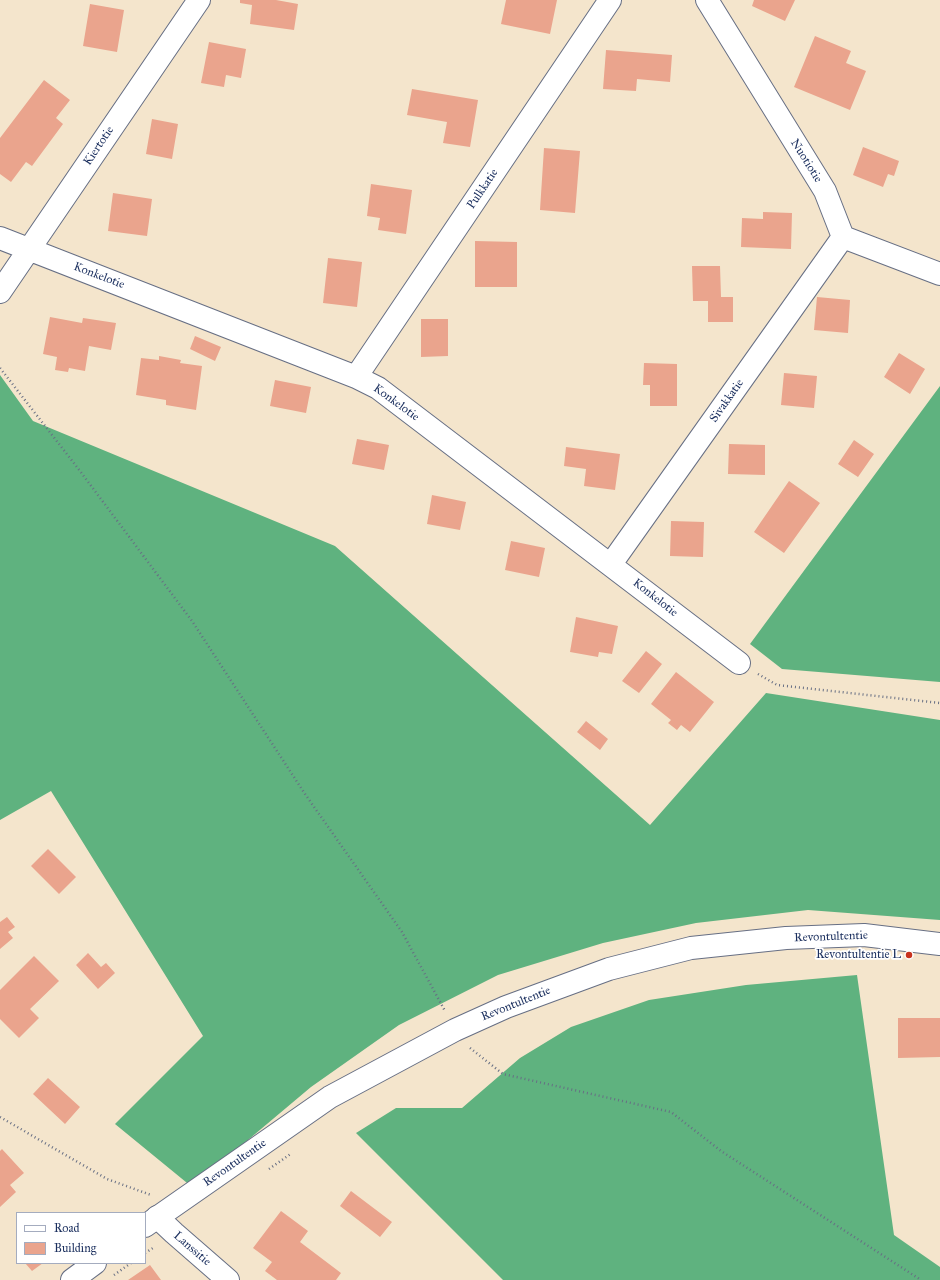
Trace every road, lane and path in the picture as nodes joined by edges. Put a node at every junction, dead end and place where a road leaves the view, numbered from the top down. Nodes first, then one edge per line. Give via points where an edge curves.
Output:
1 (198, 0) edge
2 (610, 0) edge
3 (707, 0) edge
4 (843, 237) junction
5 (0, 238) edge
6 (29, 249) junction
7 (940, 274) edge
8 (0, 292) edge
9 (0, 368) edge
10 (356, 377) junction
11 (611, 564) junction
12 (739, 663) joint
13 (940, 703) edge
14 (940, 944) edge
15 (455, 1030) junction
16 (473, 1043) dead end
17 (0, 1117) edge
18 (297, 1149) dead end
19 (266, 1171) dead end
20 (177, 1204) junction
21 (151, 1222) edge
22 (174, 1234) junction
23 (146, 1253) edge
24 (95, 1264) edge
25 (130, 1264) edge
26 (113, 1276) dead end
27 (72, 1280) edge
28 (228, 1280) edge
29 (921, 1280) edge

1 - 6 street, Kiertotie
2 - 10 street, Pulkkatie
3 - 4 street, Nuotiotie via 825,192
4 - 7 street
4 - 11 street, Sivakkatie
5 - 6 street, Konkelotie
6 - 8 street, Kiertotie
6 - 10 street, Konkelotie
9 - 15 path via 192,621 305,794 402,932
10 - 11 street, Konkelotie via 378,388
11 - 12 street, Konkelotie
12 - 13 path via 777,685
14 - 15 street, Revontultentie via 864,935 786,938 690,948 609,969 506,1007
15 - 20 street, Revontultentie via 330,1097
16 - 29 path via 466,1046 503,1074 671,1112 721,1151
17 - 20 path via 107,1179
18 - 19 path
20 - 21 street, Revontultentie
21 - 22 street, Lanssitie
22 - 23 path
22 - 28 street, Lanssitie
24 - 27 street
25 - 26 path

